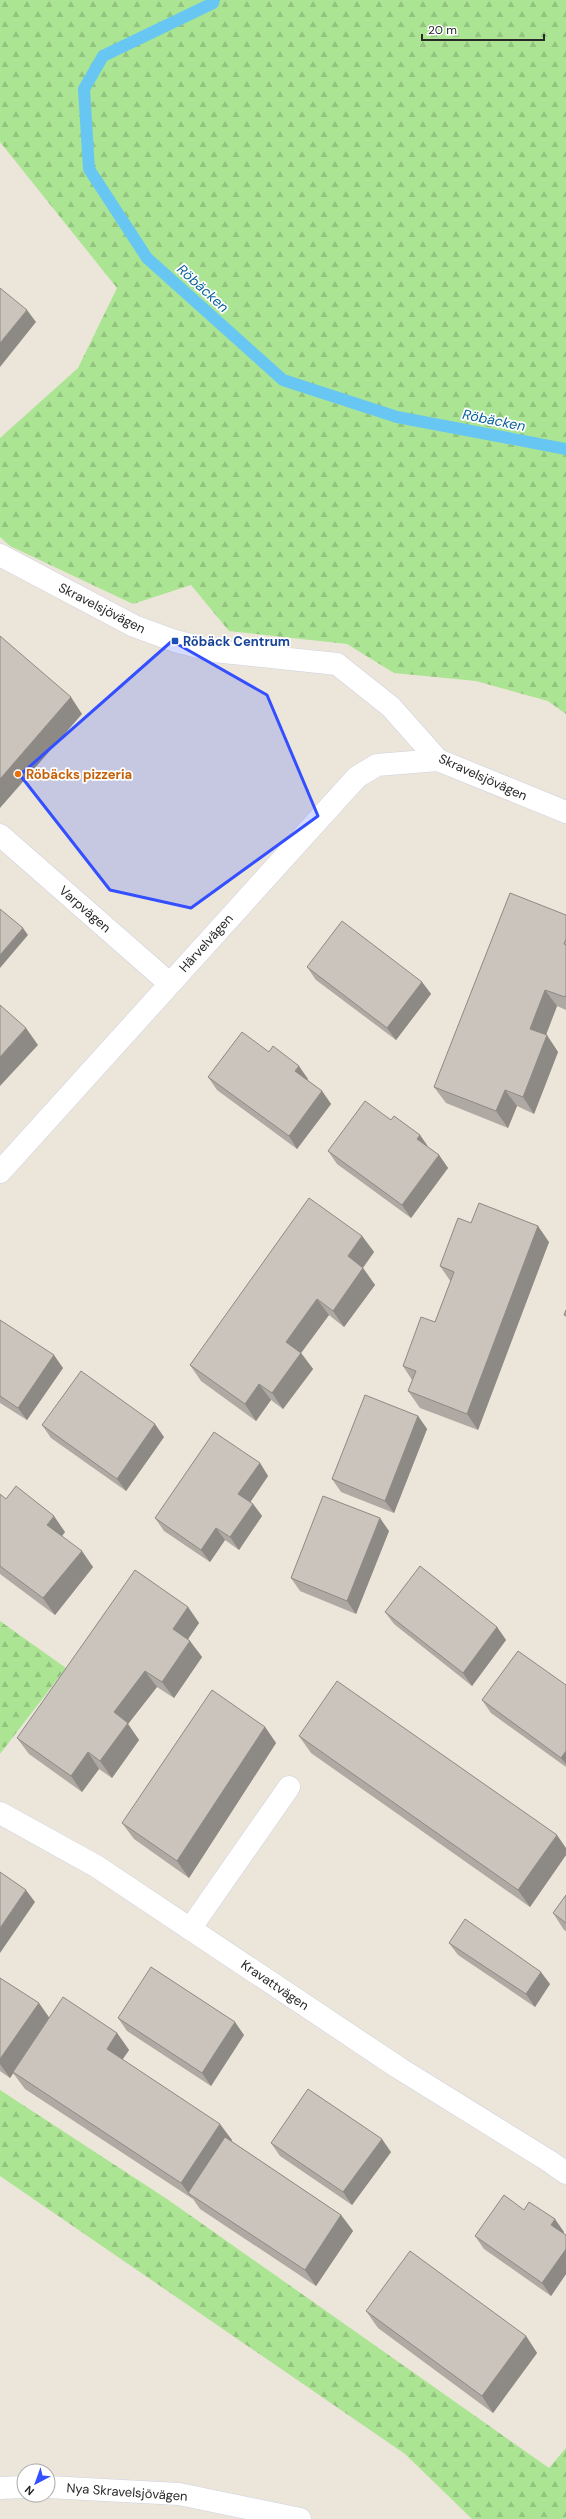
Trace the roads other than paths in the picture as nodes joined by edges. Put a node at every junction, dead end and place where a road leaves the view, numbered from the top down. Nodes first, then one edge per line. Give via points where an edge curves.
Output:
1 (0, 555) edge
2 (438, 760) junction
3 (566, 812) edge
4 (0, 835) edge
5 (170, 983) junction
6 (0, 1172) edge
7 (290, 1787) dead end
8 (0, 1813) edge
9 (190, 1929) junction
10 (558, 2167) edge
11 (16, 2487) edge
12 (56, 2487) edge
13 (0, 2488) edge
14 (300, 2519) edge

1 - 2 street, Skravelsjövägen via 134,626 175,641 214,651 337,664 391,707
2 - 3 street, Skravelsjövägen
2 - 5 street, Härvelvägen via 377,765 357,777
4 - 5 street, Varpvägen
5 - 6 street, Härvelvägen
7 - 9 street
8 - 9 street, Kravattvägen via 96,1866
9 - 10 street, Kravattvägen via 399,2068
11 - 13 street
12 - 14 street, Nya Skravelsjövägen via 179,2494

